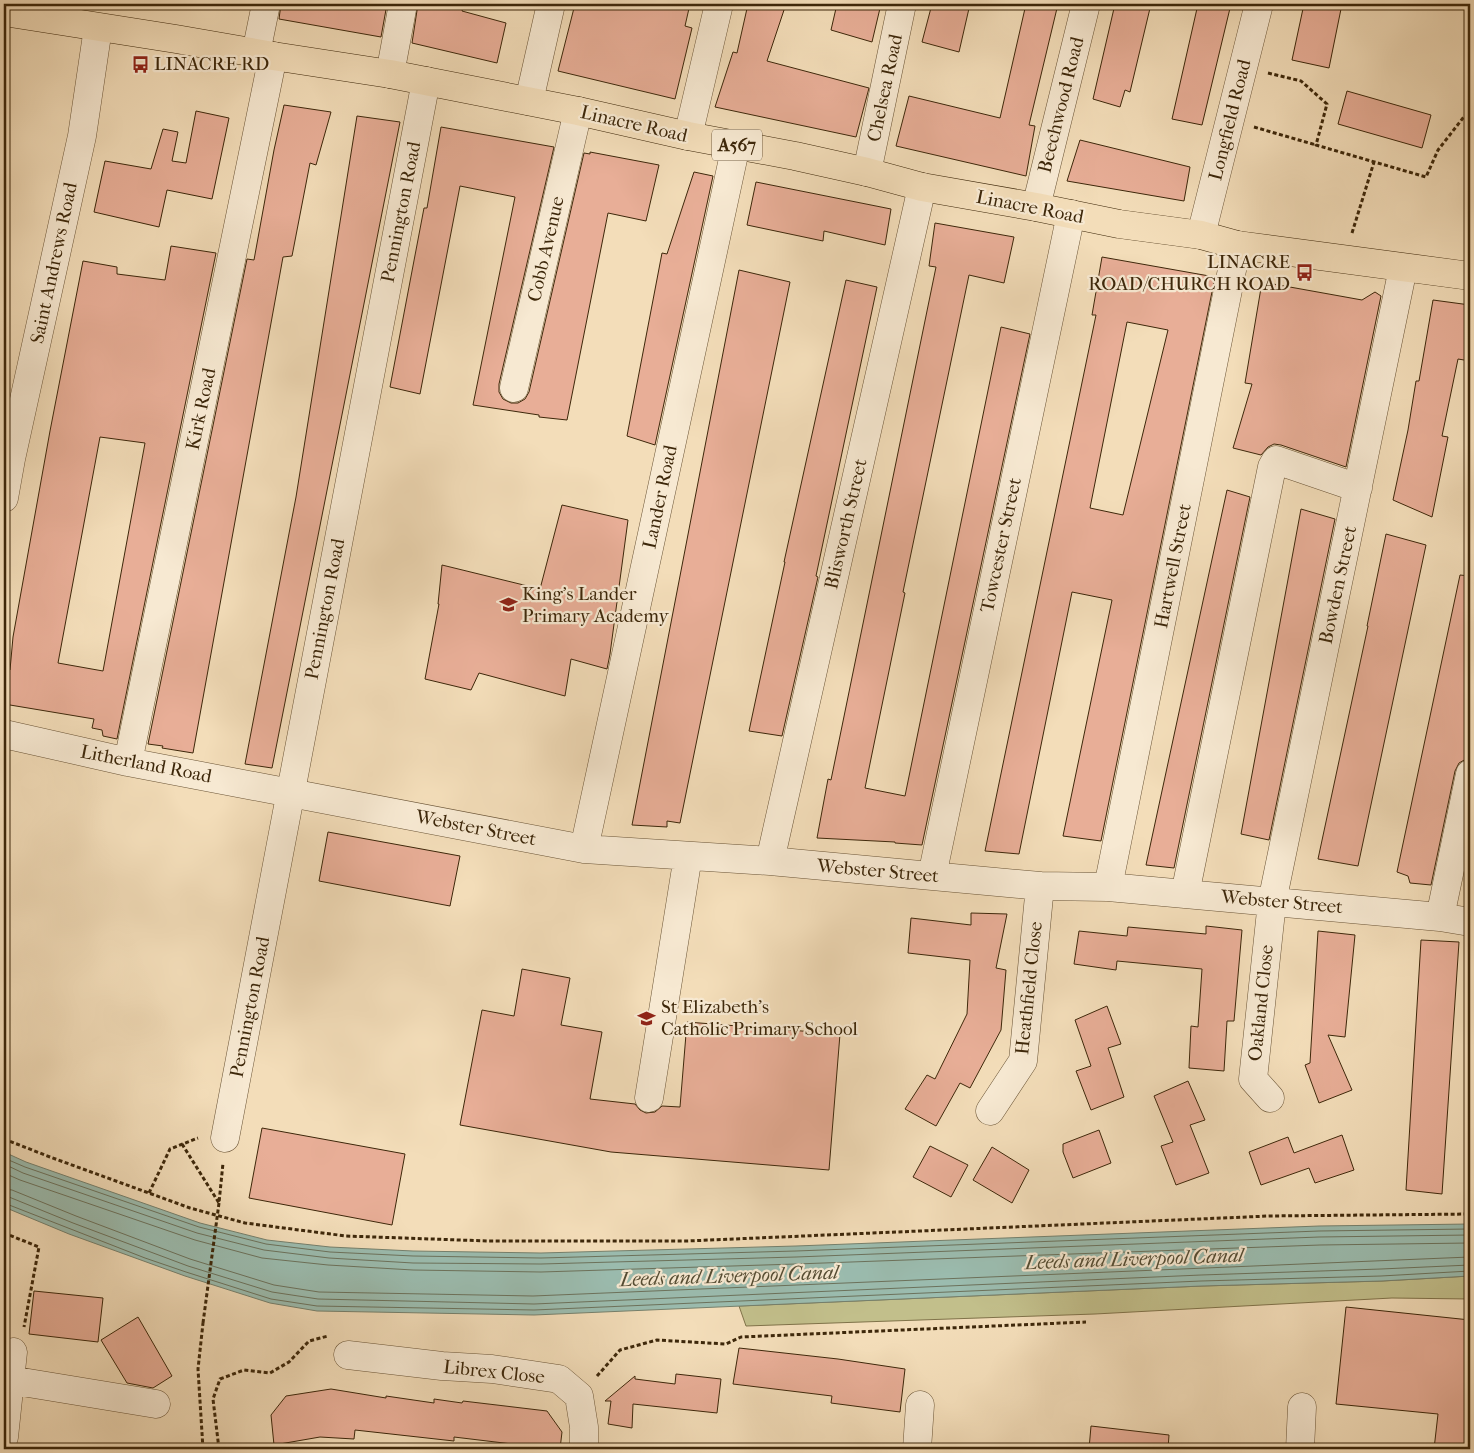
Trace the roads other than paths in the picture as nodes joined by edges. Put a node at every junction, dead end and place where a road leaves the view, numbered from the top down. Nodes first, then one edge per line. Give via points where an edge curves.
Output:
1 (266, 4) edge
2 (403, 4) edge
3 (551, 4) edge
4 (719, 4) edge
5 (902, 4) edge
6 (1086, 4) edge
7 (1259, 4) edge
8 (4, 12) edge
9 (98, 28) junction
10 (265, 54) junction
11 (390, 74) junction
12 (426, 81) junction
13 (529, 101) junction
14 (578, 111) junction
15 (688, 136) junction
16 (736, 145) junction
17 (868, 172) junction
18 (922, 187) junction
19 (1036, 207) junction
20 (1071, 214) junction
21 (1201, 236) junction
22 (1238, 245) junction
23 (1404, 268) junction
24 (1470, 276) edge
25 (514, 388) dead end
26 (7, 458) edge
27 (1358, 488) junction
28 (4, 498) edge
29 (4, 734) edge
30 (128, 762) junction
31 (1470, 774) edge
32 (290, 792) junction
33 (584, 849) junction
34 (688, 856) junction
35 (770, 861) junction
36 (932, 876) junction
37 (1040, 886) junction
38 (1108, 887) junction
39 (1185, 894) junction
40 (1272, 902) junction
41 (1440, 917) junction
42 (1470, 922) edge
43 (649, 1098) dead end
44 (1270, 1098) dead end
45 (990, 1111) dead end
46 (225, 1138) road end
47 (13, 1352) road end
48 (348, 1355) dead end
49 (7, 1379) edge
50 (156, 1404) dead end
51 (920, 1405) dead end
52 (1302, 1407) dead end
53 (4, 1437) edge
54 (584, 1449) edge
55 (917, 1449) edge
56 (1300, 1449) edge

1 - 10 street, Kirk Road
2 - 11 street
3 - 13 street
4 - 15 street
5 - 17 street, Chelsea Road
6 - 19 street, Beechwood Road
7 - 21 street, Longfield Road
8 - 9 main road, Linacre Road / A567
9 - 10 main road, Linacre Road / A567
9 - 26 street, Saint Andrews Road via 82,136
10 - 11 main road, Linacre Road / A567
10 - 30 street, Kirk Road
11 - 12 main road, Linacre Road / A567
12 - 13 main road, Linacre Road / A567
12 - 32 street, Pennington Road
13 - 14 main road, Linacre Road / A567
14 - 15 main road, Linacre Road / A567
14 - 25 street, Cobb Avenue
15 - 16 main road, Linacre Road / A567
16 - 17 main road, Linacre Road / A567
16 - 33 street, Lander Road
17 - 18 main road, Linacre Road / A567
18 - 19 main road, Linacre Road / A567
18 - 35 street, Blisworth Street
19 - 20 main road, Linacre Road / A567
20 - 21 main road, Linacre Road / A567
20 - 36 street, Towcester Street
21 - 22 main road, Linacre Road / A567
22 - 23 main road, Linacre Road / A567
22 - 38 street, Hartwell Street
23 - 24 main road, Linacre Road / A567
23 - 27 street, Bowden Street
26 - 28 street, Saint Andrews Road
27 - 39 street via 1276,460 1272,467
27 - 40 street, Bowden Street
29 - 30 street, Litherland Road
30 - 32 street, Litherland Road
31 - 41 street
32 - 33 street, Webster Street
32 - 46 street, Pennington Road
33 - 34 street, Webster Street
34 - 35 street, Webster Street
34 - 43 street
35 - 36 street, Webster Street
36 - 37 street, Webster Street
37 - 38 street, Webster Street
37 - 45 street, Heathfield Close via 1023,1061
38 - 39 street, Webster Street
39 - 40 street, Webster Street
40 - 41 street, Webster Street
40 - 44 street, Oakland Close via 1253,1078
41 - 42 street, Webster Street
47 - 49 street
48 - 54 street, Librex Close via 559,1379 579,1396
49 - 50 street
49 - 53 street
51 - 55 street
52 - 56 street

